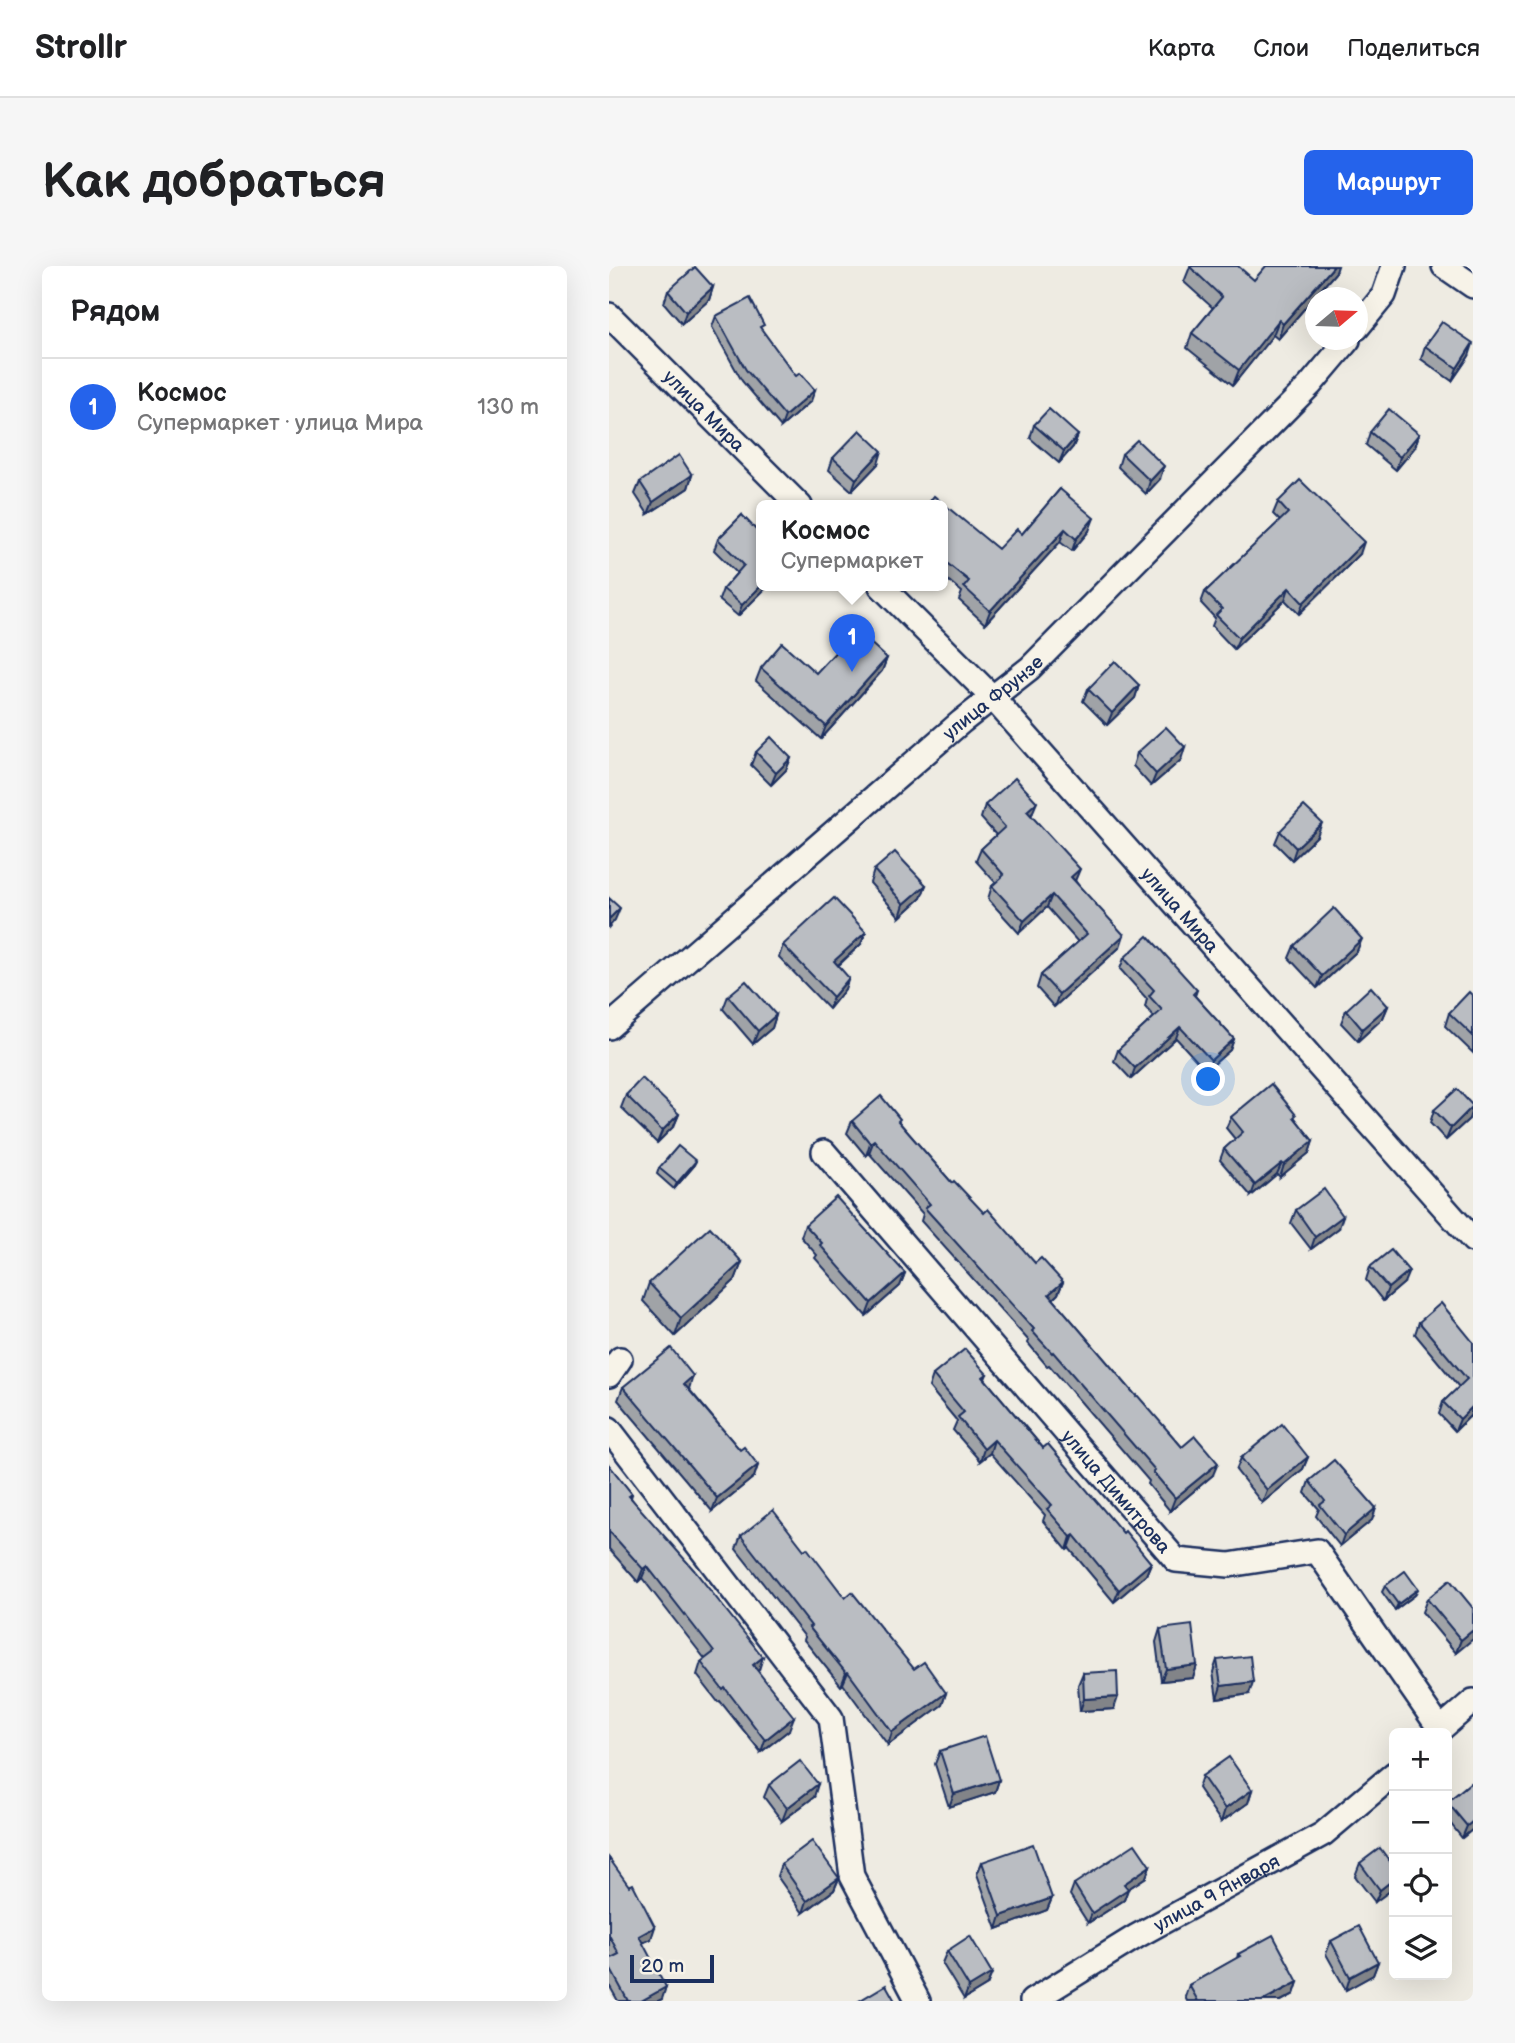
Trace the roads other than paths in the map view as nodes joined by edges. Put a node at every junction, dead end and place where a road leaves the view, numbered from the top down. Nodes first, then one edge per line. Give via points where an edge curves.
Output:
1 (1394, 266) edge
2 (1444, 266) edge
3 (1473, 286) edge
4 (609, 315) edge
5 (1368, 315) edge
6 (1340, 350) edge
7 (794, 500) edge
8 (886, 591) edge
9 (992, 697) junction
10 (609, 1027) edge
11 (824, 1152) dead end
12 (1473, 1240) edge
13 (609, 1429) edge
14 (1473, 1701) edge
15 (1436, 1728) edge
16 (1442, 1728) edge
17 (1389, 1778) edge
18 (918, 2001) edge
19 (1032, 2001) edge

1 - 5 street via 1384,295
2 - 3 street
4 - 7 street, улица Мира
6 - 9 street, улица Фрунзе via 1030,668
8 - 9 street, улица Мира
9 - 10 street, улица Фрунзе
9 - 12 street, улица Мира
11 - 15 street, улица Димитрова via 1175,1560 1229,1565 1317,1551
13 - 18 street via 831,1718 852,1876
14 - 16 street
17 - 19 street, улица 9 Января via 1323,1834 1137,1936

